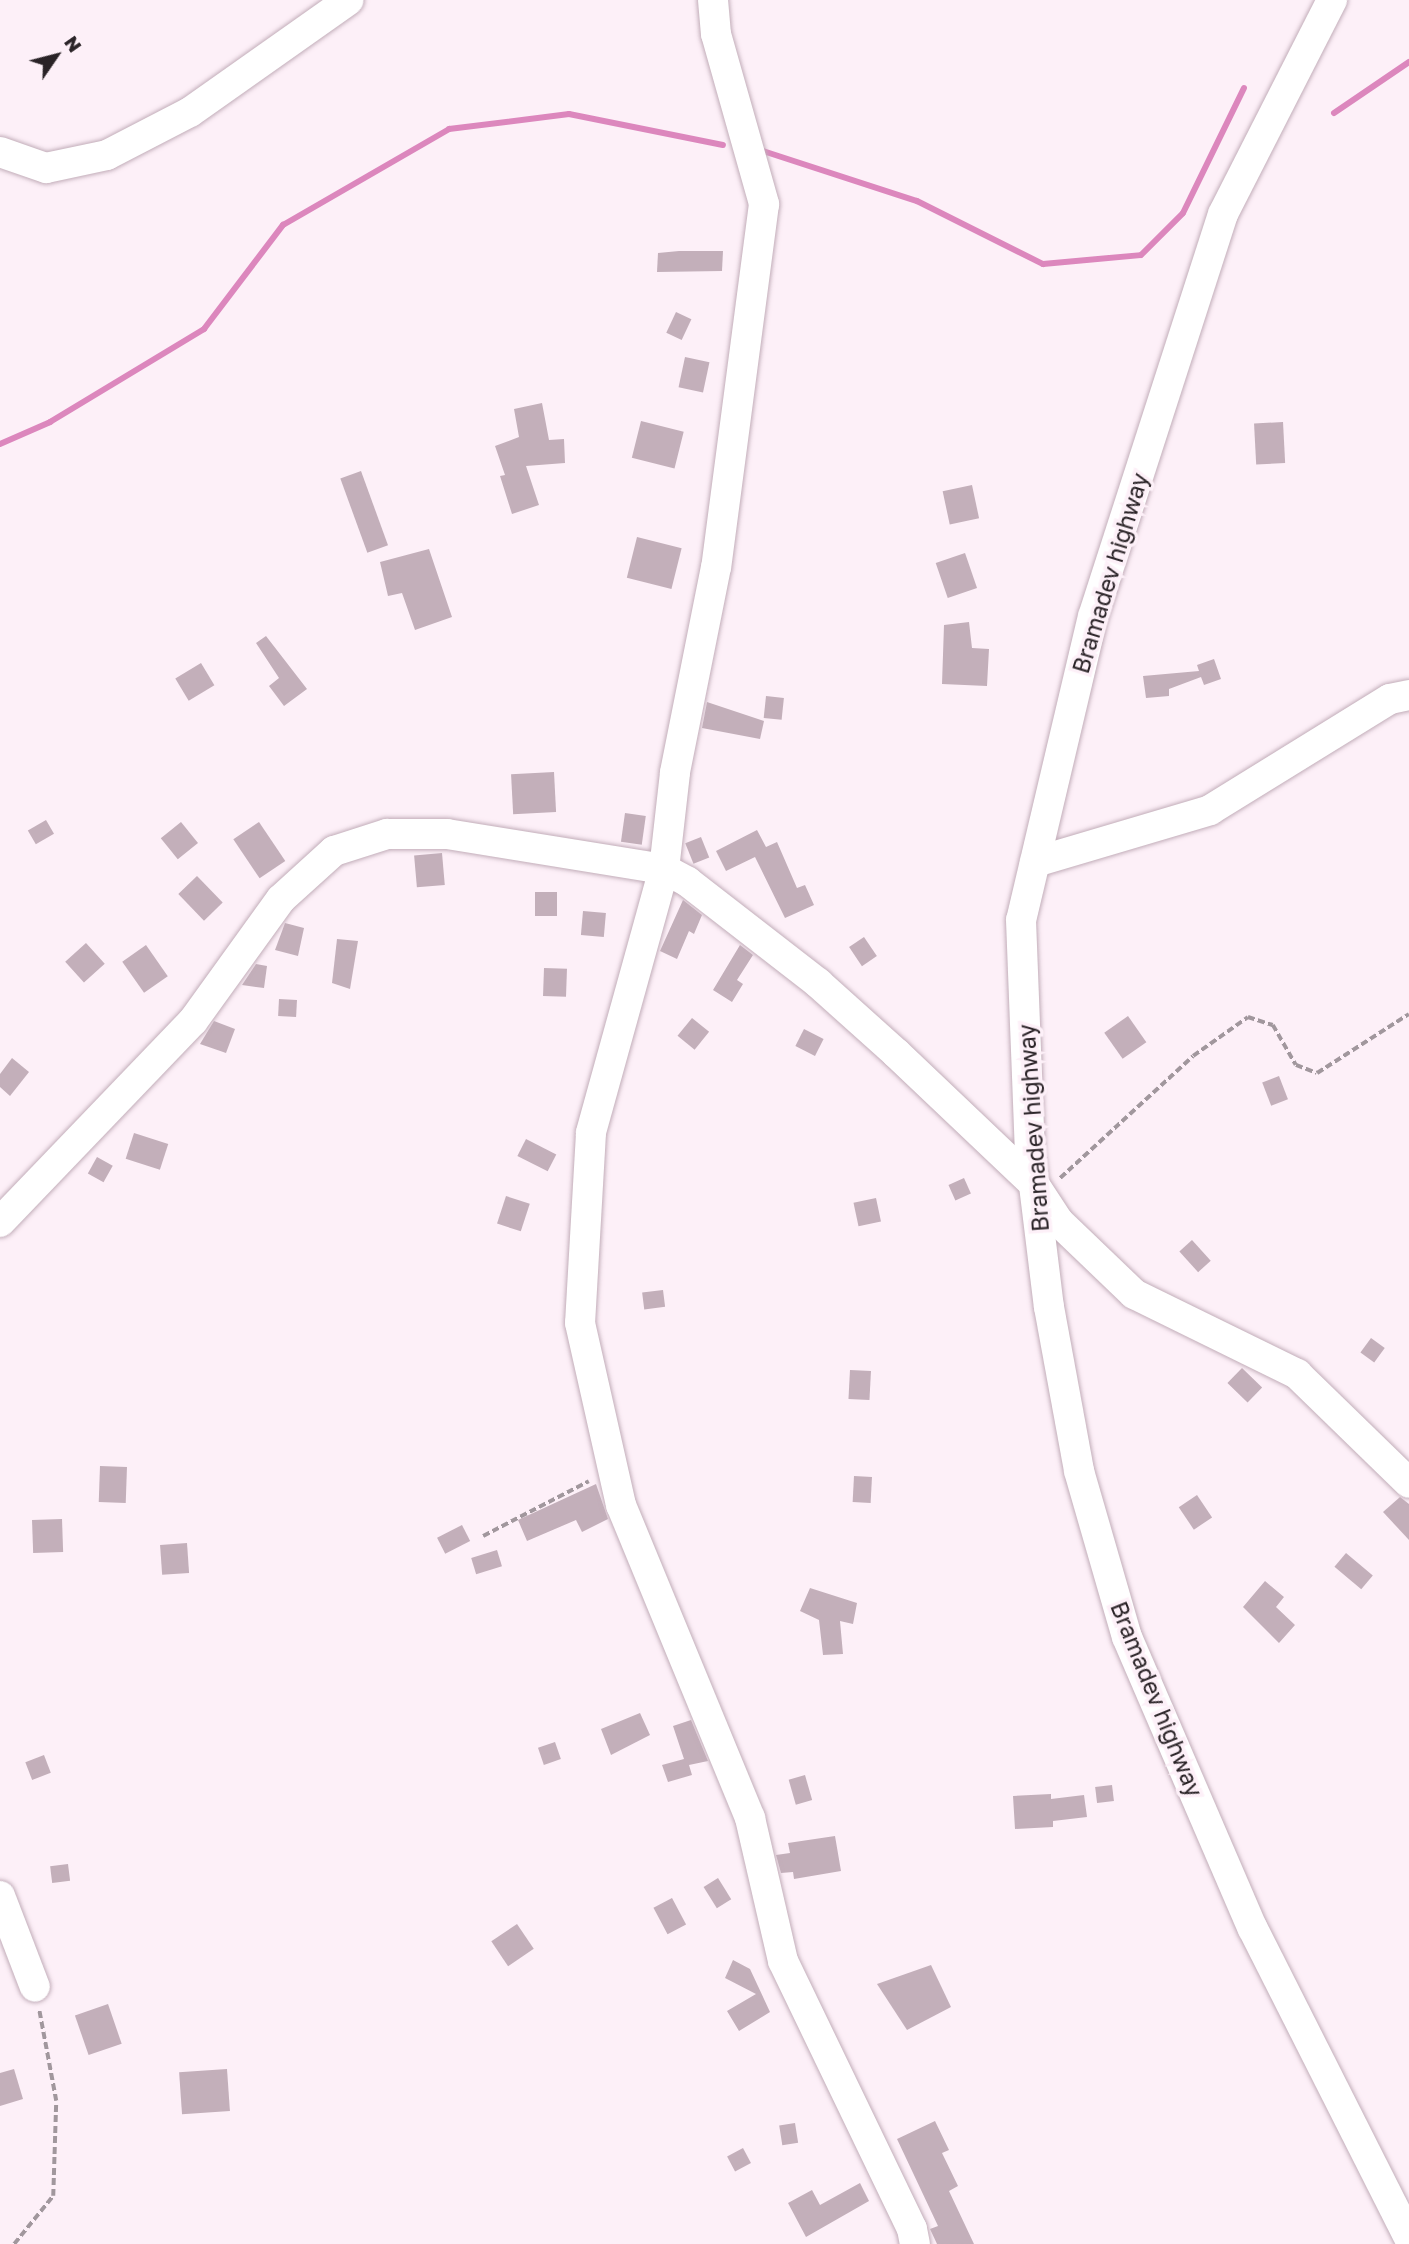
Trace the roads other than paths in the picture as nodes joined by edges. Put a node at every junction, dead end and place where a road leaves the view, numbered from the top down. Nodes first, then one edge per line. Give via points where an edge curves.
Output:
1 (349, 0) edge
2 (713, 0) edge
3 (1332, 0) edge
4 (0, 152) edge
5 (1409, 695) edge
6 (1035, 862) junction
7 (664, 869) junction
8 (1039, 1190) junction
9 (0, 1222) edge
10 (1409, 1483) edge
11 (0, 1896) edge
12 (35, 1987) road end
13 (1409, 2238) edge
14 (915, 2244) edge

1 - 4 street via 190,112 107,155 46,168
2 - 7 street via 716,34 764,204 716,567 675,773
3 - 6 street, Bramadev highway via 1223,215 1093,616
5 - 6 street via 1390,699 1210,810
6 - 8 street, Bramadev highway via 1021,920
7 - 8 street via 688,882 818,983
7 - 9 street via 447,834 387,834 334,851 281,899 193,1021
7 - 14 street via 591,1133 580,1323 621,1505 750,1818 783,1961 912,2229
8 - 10 street via 1059,1222 1134,1294 1297,1374
8 - 13 street, Bramadev highway via 1049,1307 1079,1471 1127,1637 1253,1929
11 - 12 street

